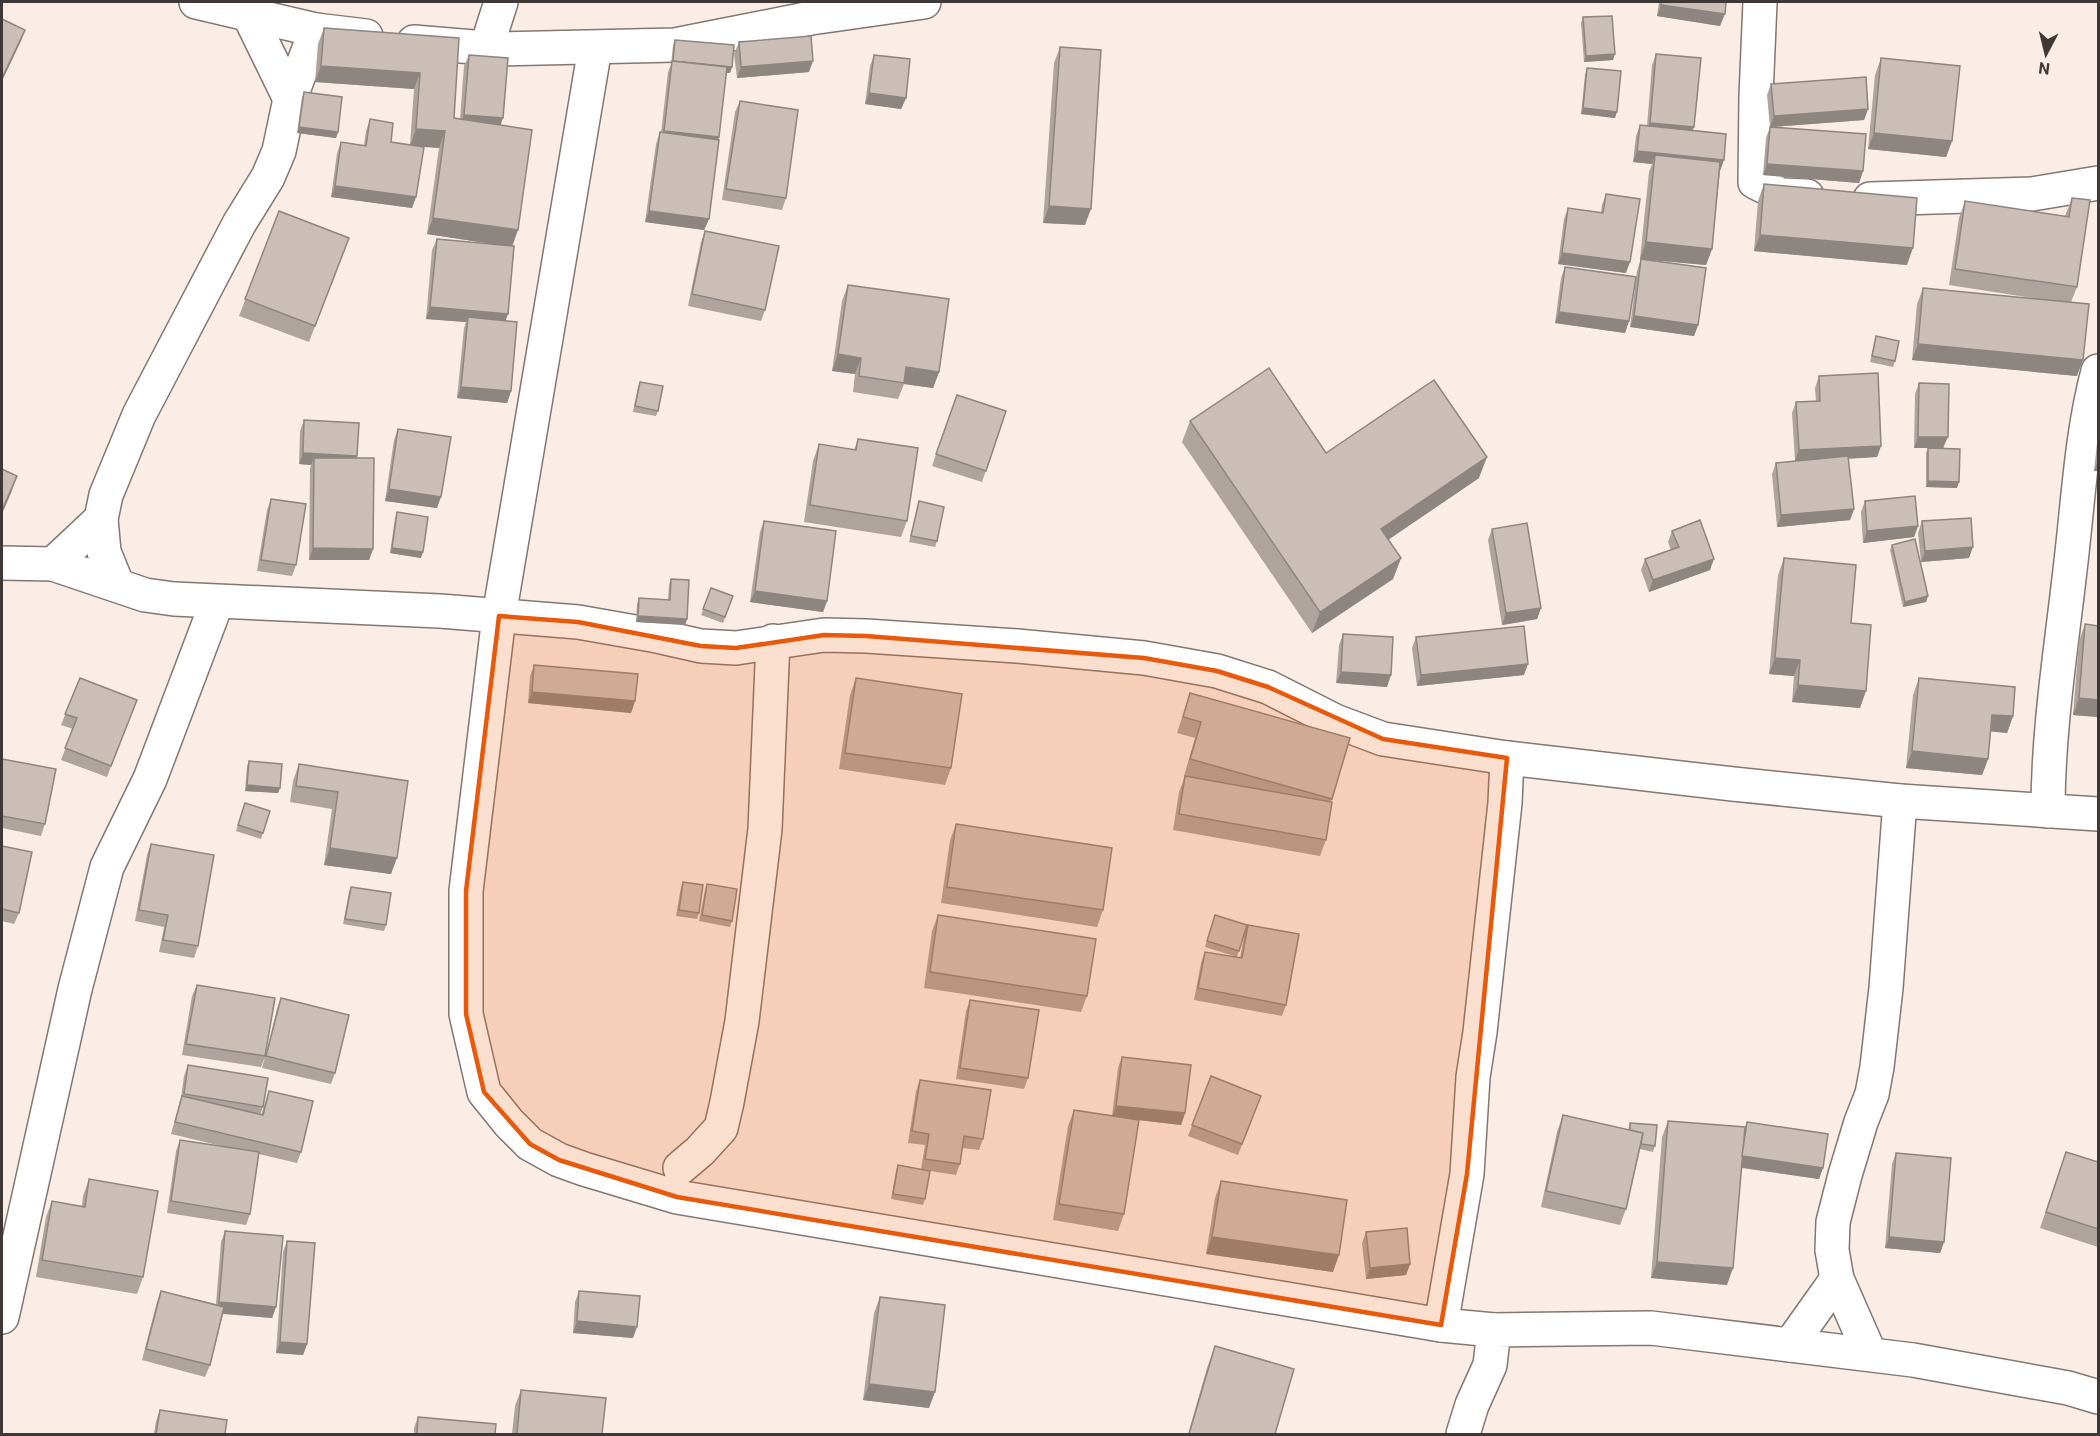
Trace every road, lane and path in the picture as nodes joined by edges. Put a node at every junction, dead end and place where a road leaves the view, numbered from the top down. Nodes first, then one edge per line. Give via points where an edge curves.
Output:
1 (196, 2) edge
2 (501, 2) edge
3 (924, 2) edge
4 (1760, 2) edge
5 (249, 15) junction
6 (316, 30) junction
7 (595, 48) junction
8 (486, 49) junction
9 (290, 99) junction
10 (2098, 183) edge
11 (2098, 371) edge
12 (101, 519) junction
13 (2, 563) edge
14 (53, 564) junction
15 (117, 584) junction
16 (217, 602) junction
17 (499, 616) junction
18 (773, 641) junction
19 (1507, 758) junction
20 (1900, 801) junction
21 (2048, 811) junction
22 (2098, 814) edge
23 (680, 1168) dead end
24 (1837, 1279) junction
25 (2, 1317) edge
26 (1442, 1325) junction
27 (1494, 1330) junction
28 (1790, 1345) junction
29 (1870, 1354) junction
30 (2098, 1397) edge
31 (1463, 1434) edge

1 - 5 street
2 - 8 street
3 - 7 street via 812,18 675,45
4 - 10 street via 1755,182 1781,195 1866,199 2031,194
5 - 6 street
5 - 9 street
6 - 8 street
6 - 9 street
7 - 8 street
7 - 17 street
9 - 12 street via 279,151 268,177 239,224 139,415 106,495
11 - 21 street via 2070,565 2048,764
12 - 14 street
12 - 15 street via 104,552
13 - 14 street
14 - 15 street
15 - 16 street via 145,595
16 - 17 street
16 - 25 street via 150,779 107,867 75,989
17 - 18 street via 578,622 701,646 736,648
17 - 26 street via 466,891 466,1014 484,1092 530,1144 559,1160 677,1197
18 - 19 street via 824,635 866,636 1163,661 1217,671 1268,687 1335,721 1383,739
18 - 23 street via 765,829 728,1102 721,1128
19 - 20 street
19 - 26 street via 1473,1077 1467,1174
20 - 21 street
20 - 24 street via 1877,1067 1833,1222
21 - 22 street
24 - 28 street
24 - 29 street
26 - 27 street
27 - 28 street via 1651,1328
27 - 31 street via 1490,1365
28 - 29 street
29 - 30 street via 2057,1386

